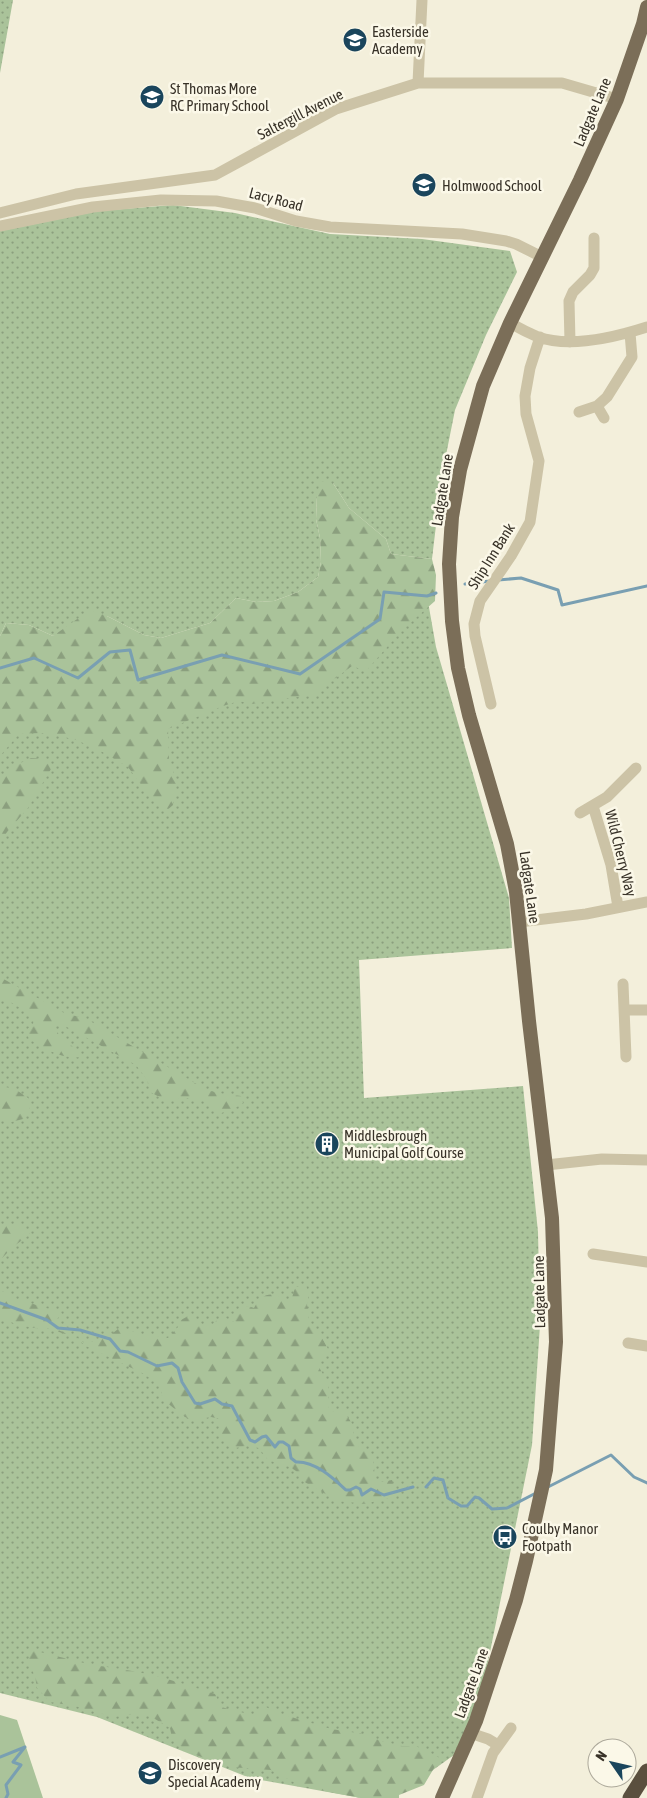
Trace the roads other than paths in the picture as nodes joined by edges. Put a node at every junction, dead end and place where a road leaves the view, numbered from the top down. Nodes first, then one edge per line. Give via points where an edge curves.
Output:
1 (422, 0) edge
2 (647, 7) edge
3 (418, 83) junction
4 (617, 99) junction
5 (0, 213) edge
6 (0, 226) edge
7 (594, 238) dead end
8 (542, 257) junction
9 (510, 323) junction
10 (647, 327) edge
11 (630, 332) junction
12 (540, 337) junction
13 (570, 342) junction
14 (597, 406) junction
15 (579, 412) dead end
16 (604, 418) dead end
17 (491, 704) dead end
18 (636, 768) dead end
19 (593, 806) junction
20 (580, 813) dead end
21 (647, 902) edge
22 (618, 907) junction
23 (519, 922) junction
24 (623, 984) dead end
25 (624, 1010) junction
26 (647, 1010) edge
27 (626, 1056) dead end
28 (647, 1160) edge
29 (546, 1165) junction
30 (594, 1254) dead end
31 (647, 1262) edge
32 (628, 1342) dead end
33 (647, 1343) edge
34 (511, 1728) dead end
35 (470, 1733) junction
36 (498, 1745) junction
37 (647, 1771) edge
38 (442, 1798) edge
39 (477, 1798) edge
40 (630, 1798) edge

1 - 3 street
2 - 4 main road, Ladgate Lane
3 - 4 street, Saltergill Avenue via 562,83
3 - 5 street, Saltergill Avenue via 336,109 215,175 76,194
4 - 8 main road, Ladgate Lane
6 - 8 street, Lacy Road via 93,207 161,200 216,201 330,227 462,234 506,241
7 - 13 street via 594,268 569,301
8 - 9 main road, Ladgate Lane
9 - 12 street
9 - 23 main road, Ladgate Lane via 483,386 460,470 449,564 458,668 507,844
10 - 11 street
11 - 13 street
11 - 14 street via 632,357 607,397
12 - 13 street
12 - 17 street, Ship Inn Bank via 525,396 526,414 539,461 530,522 480,601 474,624
14 - 15 street
14 - 16 street
18 - 19 street via 607,797
19 - 20 street
19 - 22 street, Wild Cherry Way via 612,865
21 - 22 street
22 - 23 street
23 - 29 main road, Ladgate Lane
24 - 25 street
25 - 26 street
25 - 27 street
28 - 29 street via 602,1159
29 - 35 main road, Ladgate Lane via 553,1233 556,1342 546,1470 516,1600
30 - 31 street
32 - 33 street
34 - 36 street
35 - 36 street
35 - 38 main road, Ladgate Lane
36 - 39 street
37 - 40 highway

